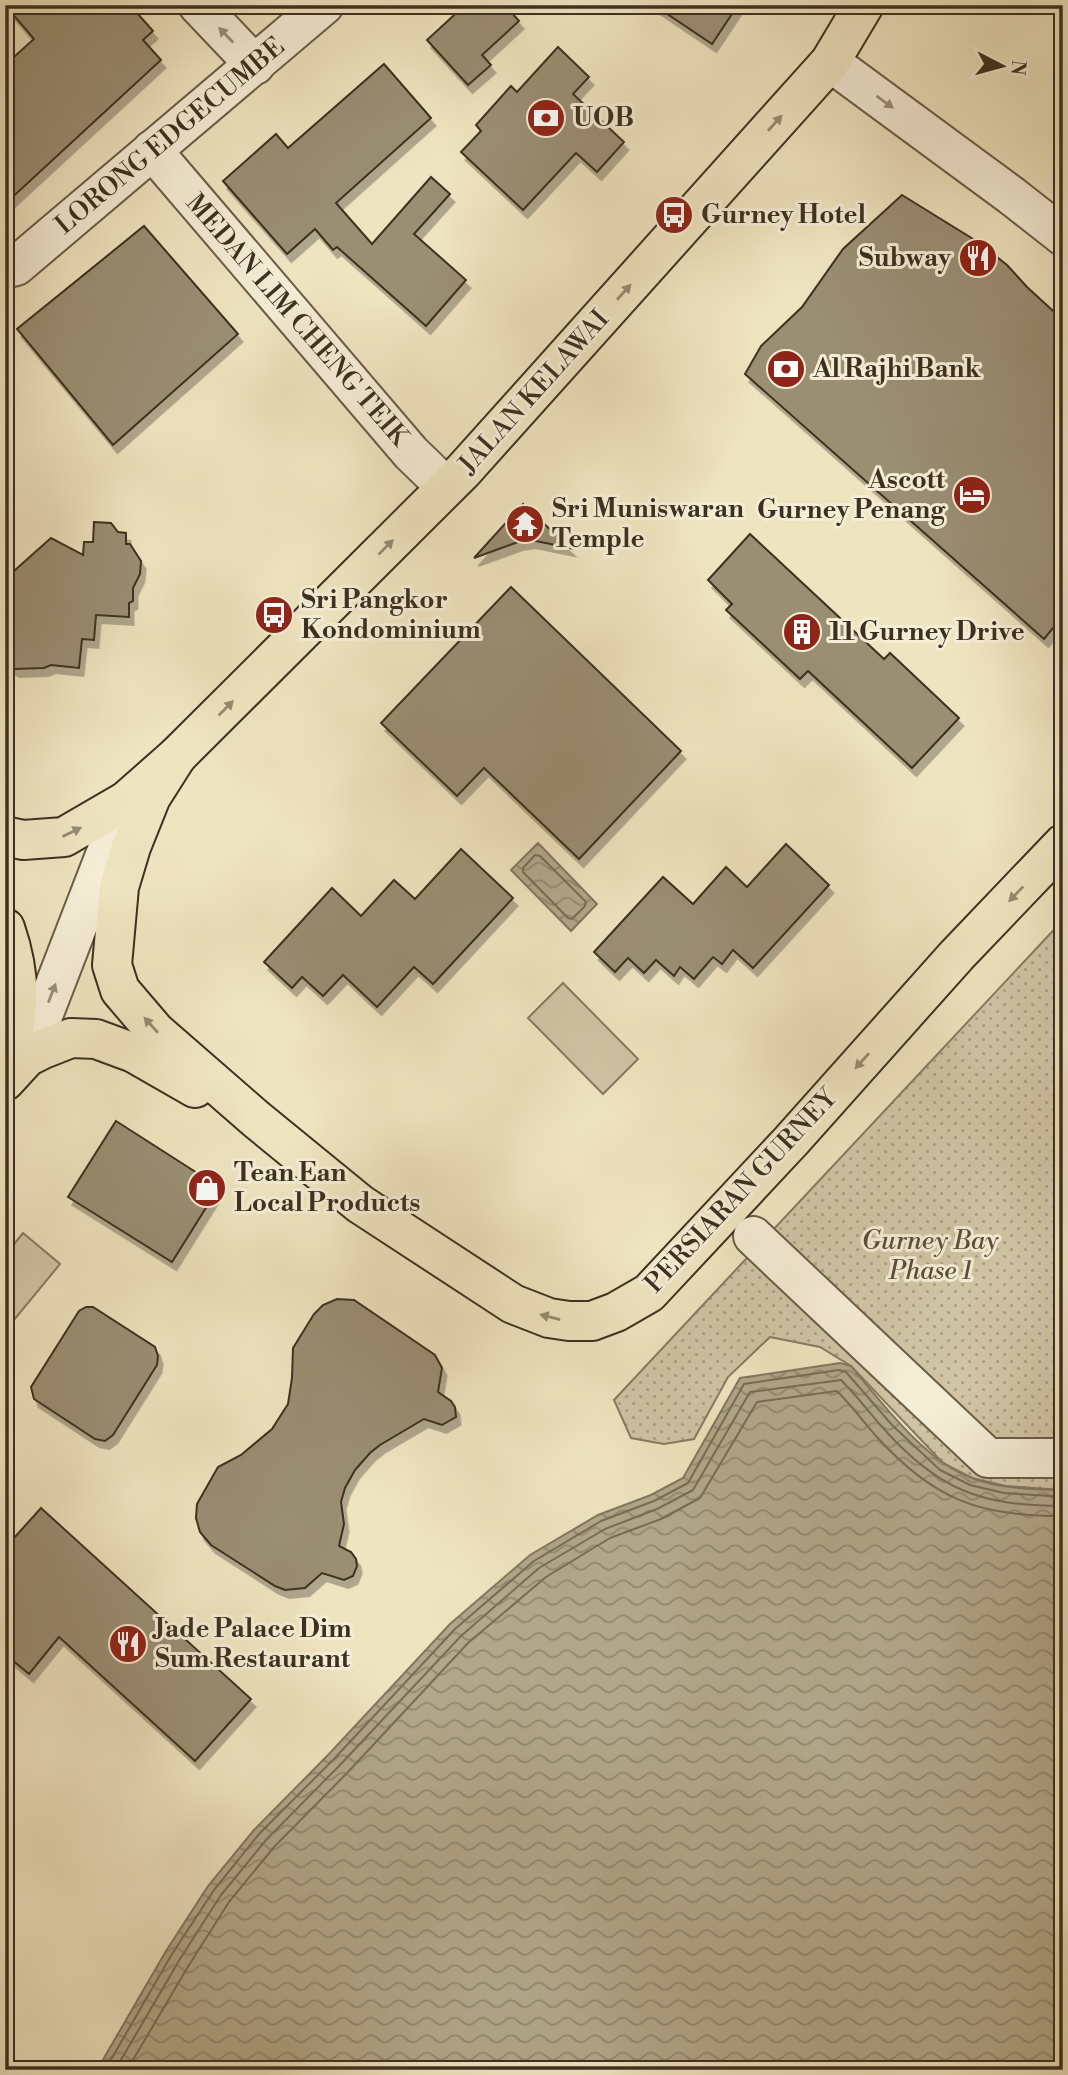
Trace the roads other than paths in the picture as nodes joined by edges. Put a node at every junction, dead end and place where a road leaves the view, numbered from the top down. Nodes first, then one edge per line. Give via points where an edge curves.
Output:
1 (198, 5) edge
2 (324, 5) edge
3 (864, 5) edge
4 (830, 62) junction
5 (255, 65) junction
6 (152, 150) junction
7 (1063, 236) edge
8 (10, 267) edge
9 (446, 487) junction
10 (177, 756) junction
11 (126, 802) junction
12 (5, 836) edge
13 (1063, 844) edge
14 (5, 928) edge
15 (13, 1065) edge
16 (256, 1119) junction
17 (753, 1236) dead end
18 (1063, 1458) edge

5 -> 1 street
2 - 5 street, LORONG EDGECUMBE
3 - 4 main road, JALAN KELAWAI
4 -> 7 street
9 -> 4 main road, JALAN KELAWAI
5 - 6 street, LORONG EDGECUMBE
6 - 8 street, LORONG EDGECUMBE
6 - 9 street, MEDAN LIM CHENG TEIK via 411,453
10 -> 9 main road, JALAN KELAWAI
10 - 11 main road, JALAN KELAWAI
16 -> 10 main road, JALAN KELAWAI via 155,1031 120,990 112,965 119,887 127,860 151,797
12 -> 11 main road, JALAN KELAWAI via 23,840 65,837
15 -> 11 street
13 -> 16 main road, PERSIARAN GURNEY via 673,1269 649,1293 592,1321 548,1318 513,1304 360,1204
14 - 15 main road via 19,1006
15 - 16 main road via 71,1038 96,1039 134,1053
17 - 18 street via 988,1458

